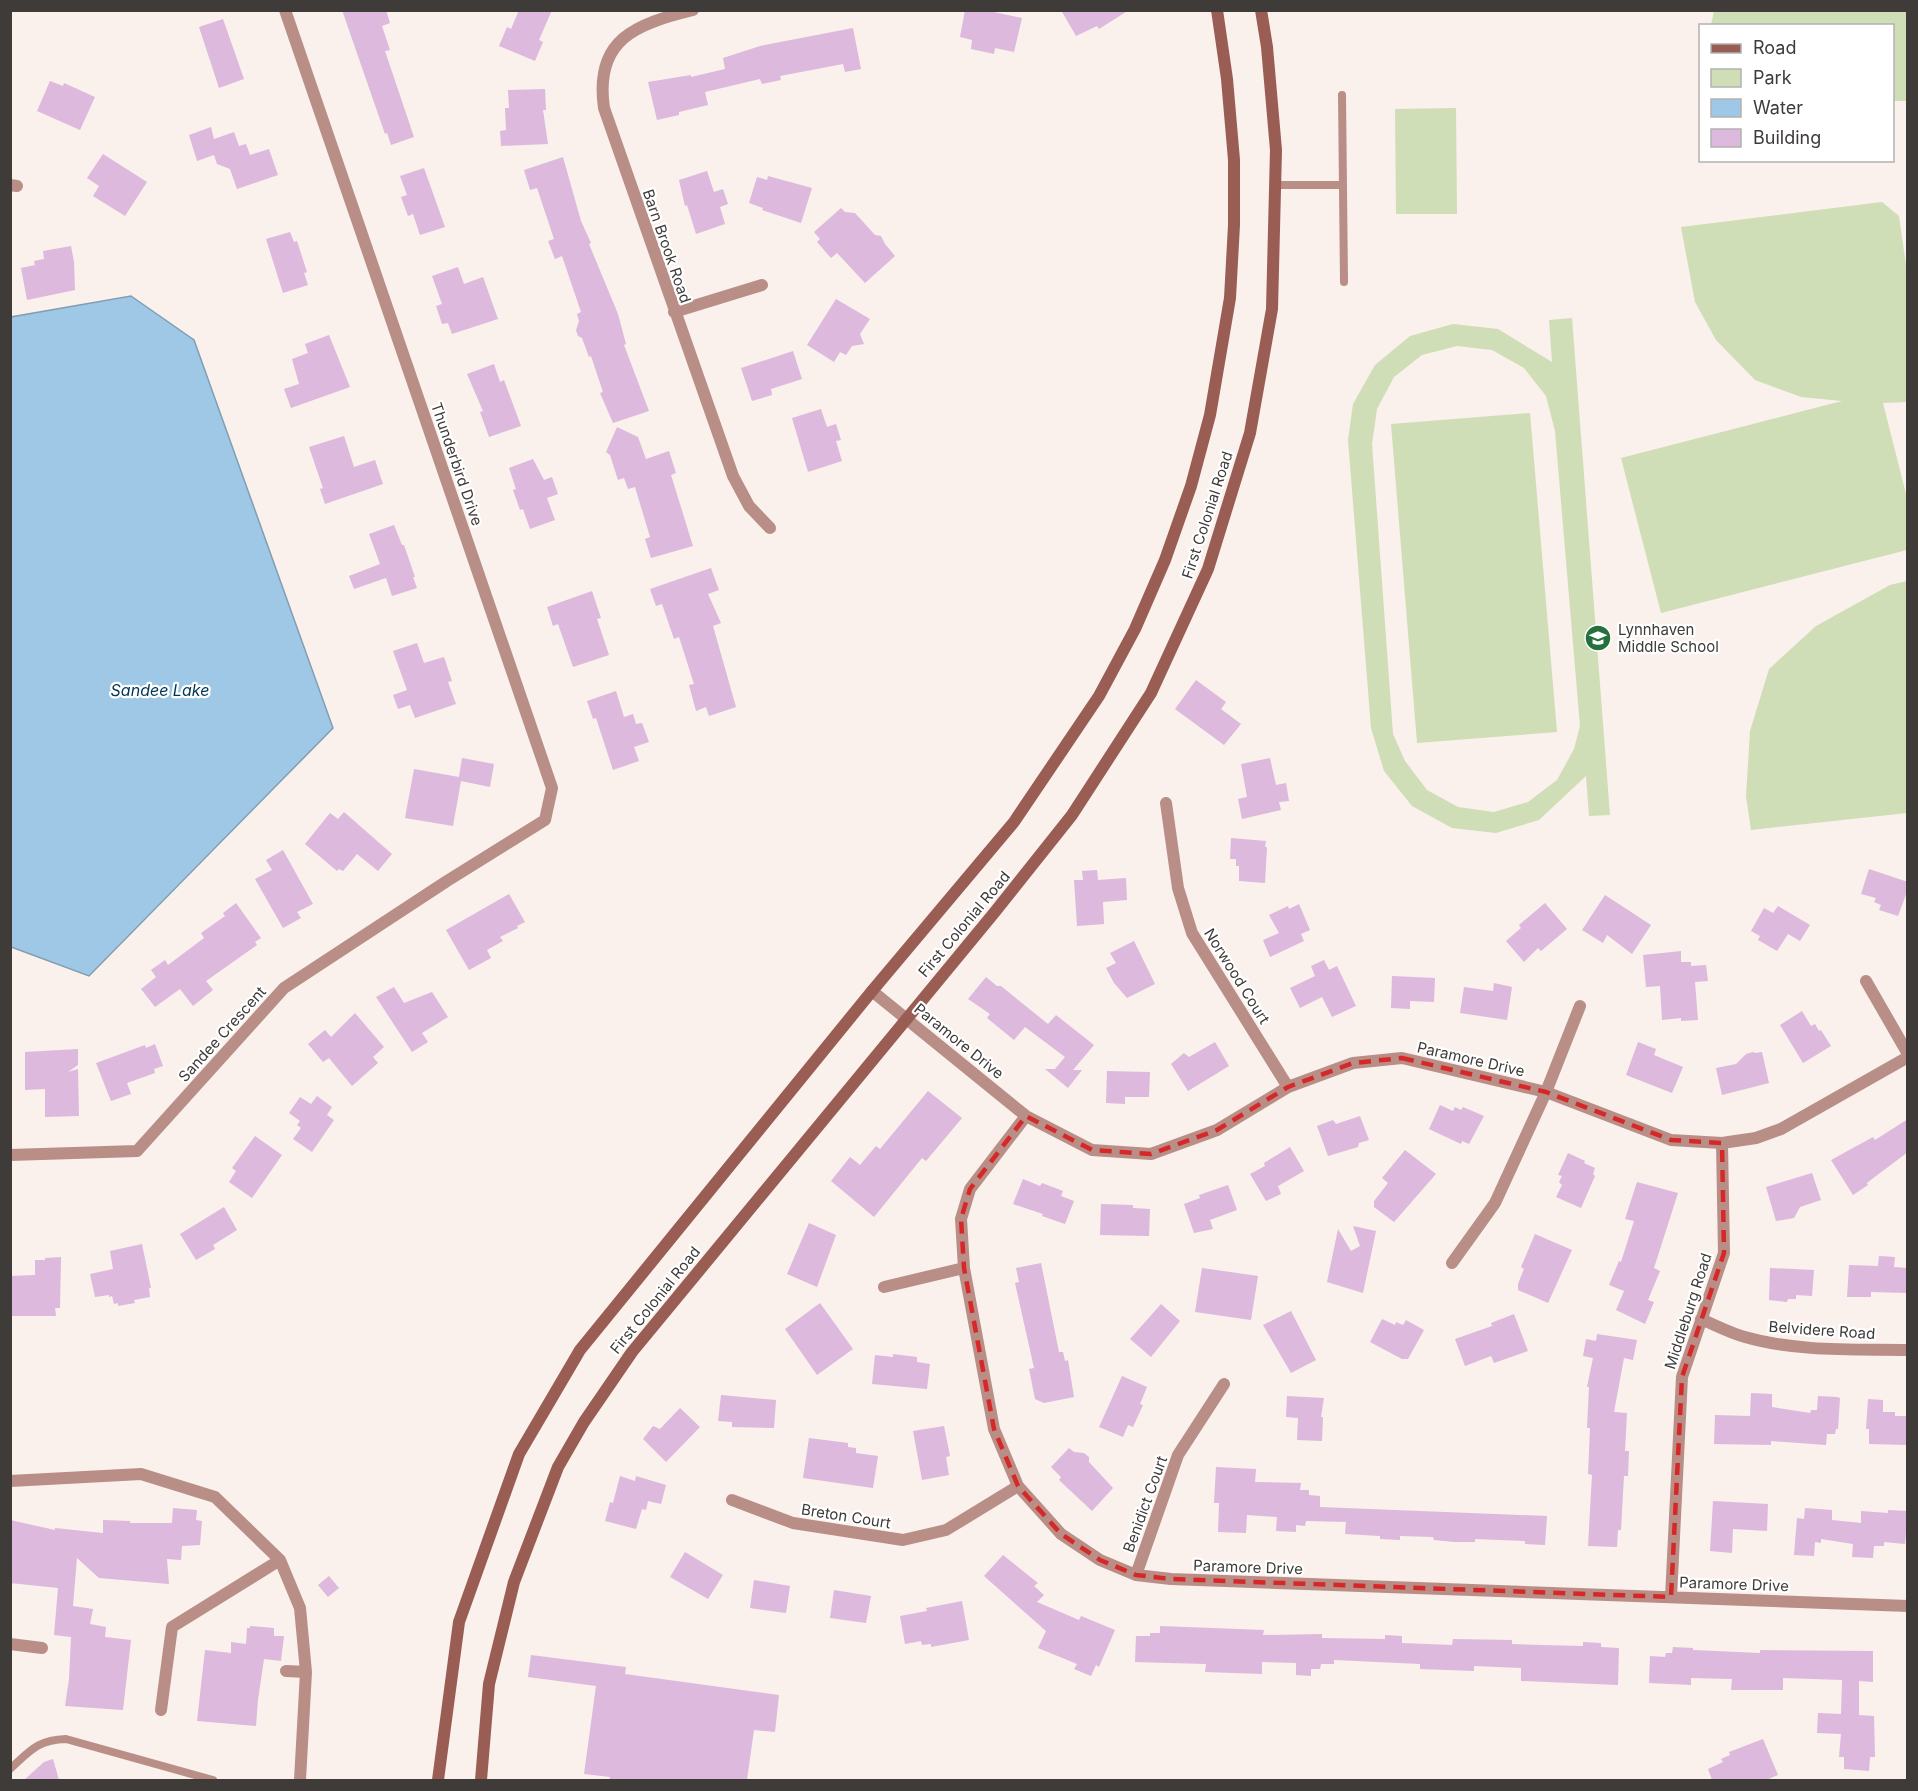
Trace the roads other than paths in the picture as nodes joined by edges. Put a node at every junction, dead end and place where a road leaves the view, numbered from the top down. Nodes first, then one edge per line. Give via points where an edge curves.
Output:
1 (285, 10) edge
2 (693, 10) edge
3 (1217, 10) edge
4 (1261, 10) edge
5 (1342, 95) dead end
6 (1276, 185) junction
7 (1343, 185) junction
8 (1344, 282) dead end
9 (762, 285) dead end
10 (674, 312) junction
11 (770, 528) dead end
12 (1166, 803) dead end
13 (447, 881) joint
14 (1866, 981) dead end
15 (872, 991) junction
16 (1580, 1006) dead end
17 (906, 1017) junction
18 (1908, 1055) edge
19 (1288, 1087) junction
20 (1546, 1092) junction
21 (1026, 1116) junction
22 (1722, 1143) junction
23 (10, 1155) edge
24 (1452, 1263) dead end
25 (964, 1268) junction
26 (884, 1287) dead end
27 (1701, 1319) junction
28 (1908, 1350) edge
29 (1224, 1384) dead end
30 (10, 1481) edge
31 (1018, 1486) junction
32 (732, 1500) dead end
33 (280, 1560) junction
34 (1136, 1575) junction
35 (1671, 1597) junction
36 (1908, 1606) edge
37 (10, 1644) edge
38 (42, 1648) dead end
39 (286, 1671) dead end
40 (306, 1672) junction
41 (161, 1710) dead end
42 (10, 1769) edge
43 (213, 1780) edge
44 (300, 1780) edge
45 (438, 1780) edge
46 (481, 1780) edge

1 - 13 street, Thunderbird Drive via 552,788 545,820
2 - 10 street, Barn Brook Road via 635,29 624,38 612,52 601,90
3 - 15 main road, First Colonial Road via 1234,160 1230,298 1210,415 1169,549 1135,629 1099,696 1014,822
4 - 6 main road, First Colonial Road
5 - 7 lane
6 - 7 lane
6 - 17 main road, First Colonial Road via 1272,309 1252,422 1208,569 1151,693 1072,815
7 - 8 lane
9 - 10 street
10 - 11 street, Barn Brook Road via 733,476 749,507
12 - 19 street, Norwood Court via 1178,888 1192,933
13 - 23 street, Sandee Crescent via 284,988 137,1151
14 - 18 street
15 - 17 street, Paramore Drive
15 - 45 main road, First Colonial Road via 580,1350 519,1454 459,1622
16 - 20 street
17 - 21 street, Paramore Drive
17 - 46 main road, First Colonial Road via 632,1352 558,1467 514,1582 489,1684
18 - 22 street, Paramore Drive via 1780,1130
19 - 20 street, Paramore Drive via 1353,1063 1402,1058
19 - 21 street, Paramore Drive via 1217,1130 1151,1154 1092,1150
20 - 22 street, Paramore Drive via 1671,1140
20 - 24 street via 1495,1203
21 - 25 street, Paramore Drive via 970,1189 961,1219
22 - 27 street, Middleburg Road via 1724,1253
25 - 26 street
25 - 31 street, Paramore Drive via 994,1430
27 - 28 street, Belvidere Road via 1744,1337 1786,1345
27 - 35 street, Middleburg Road via 1682,1377
29 - 34 street, Benidict Court via 1178,1455
30 - 33 street via 141,1474 215,1497
31 - 32 street, Breton Court via 946,1530 903,1540 793,1523
31 - 34 street, Paramore Drive via 1061,1534 1101,1560
33 - 40 street via 300,1608
33 - 41 street via 172,1627
34 - 35 street, Paramore Drive
35 - 36 street, Paramore Drive
37 - 38 street
39 - 40 street
40 - 44 street
42 - 43 lane via 37,1744 66,1739

